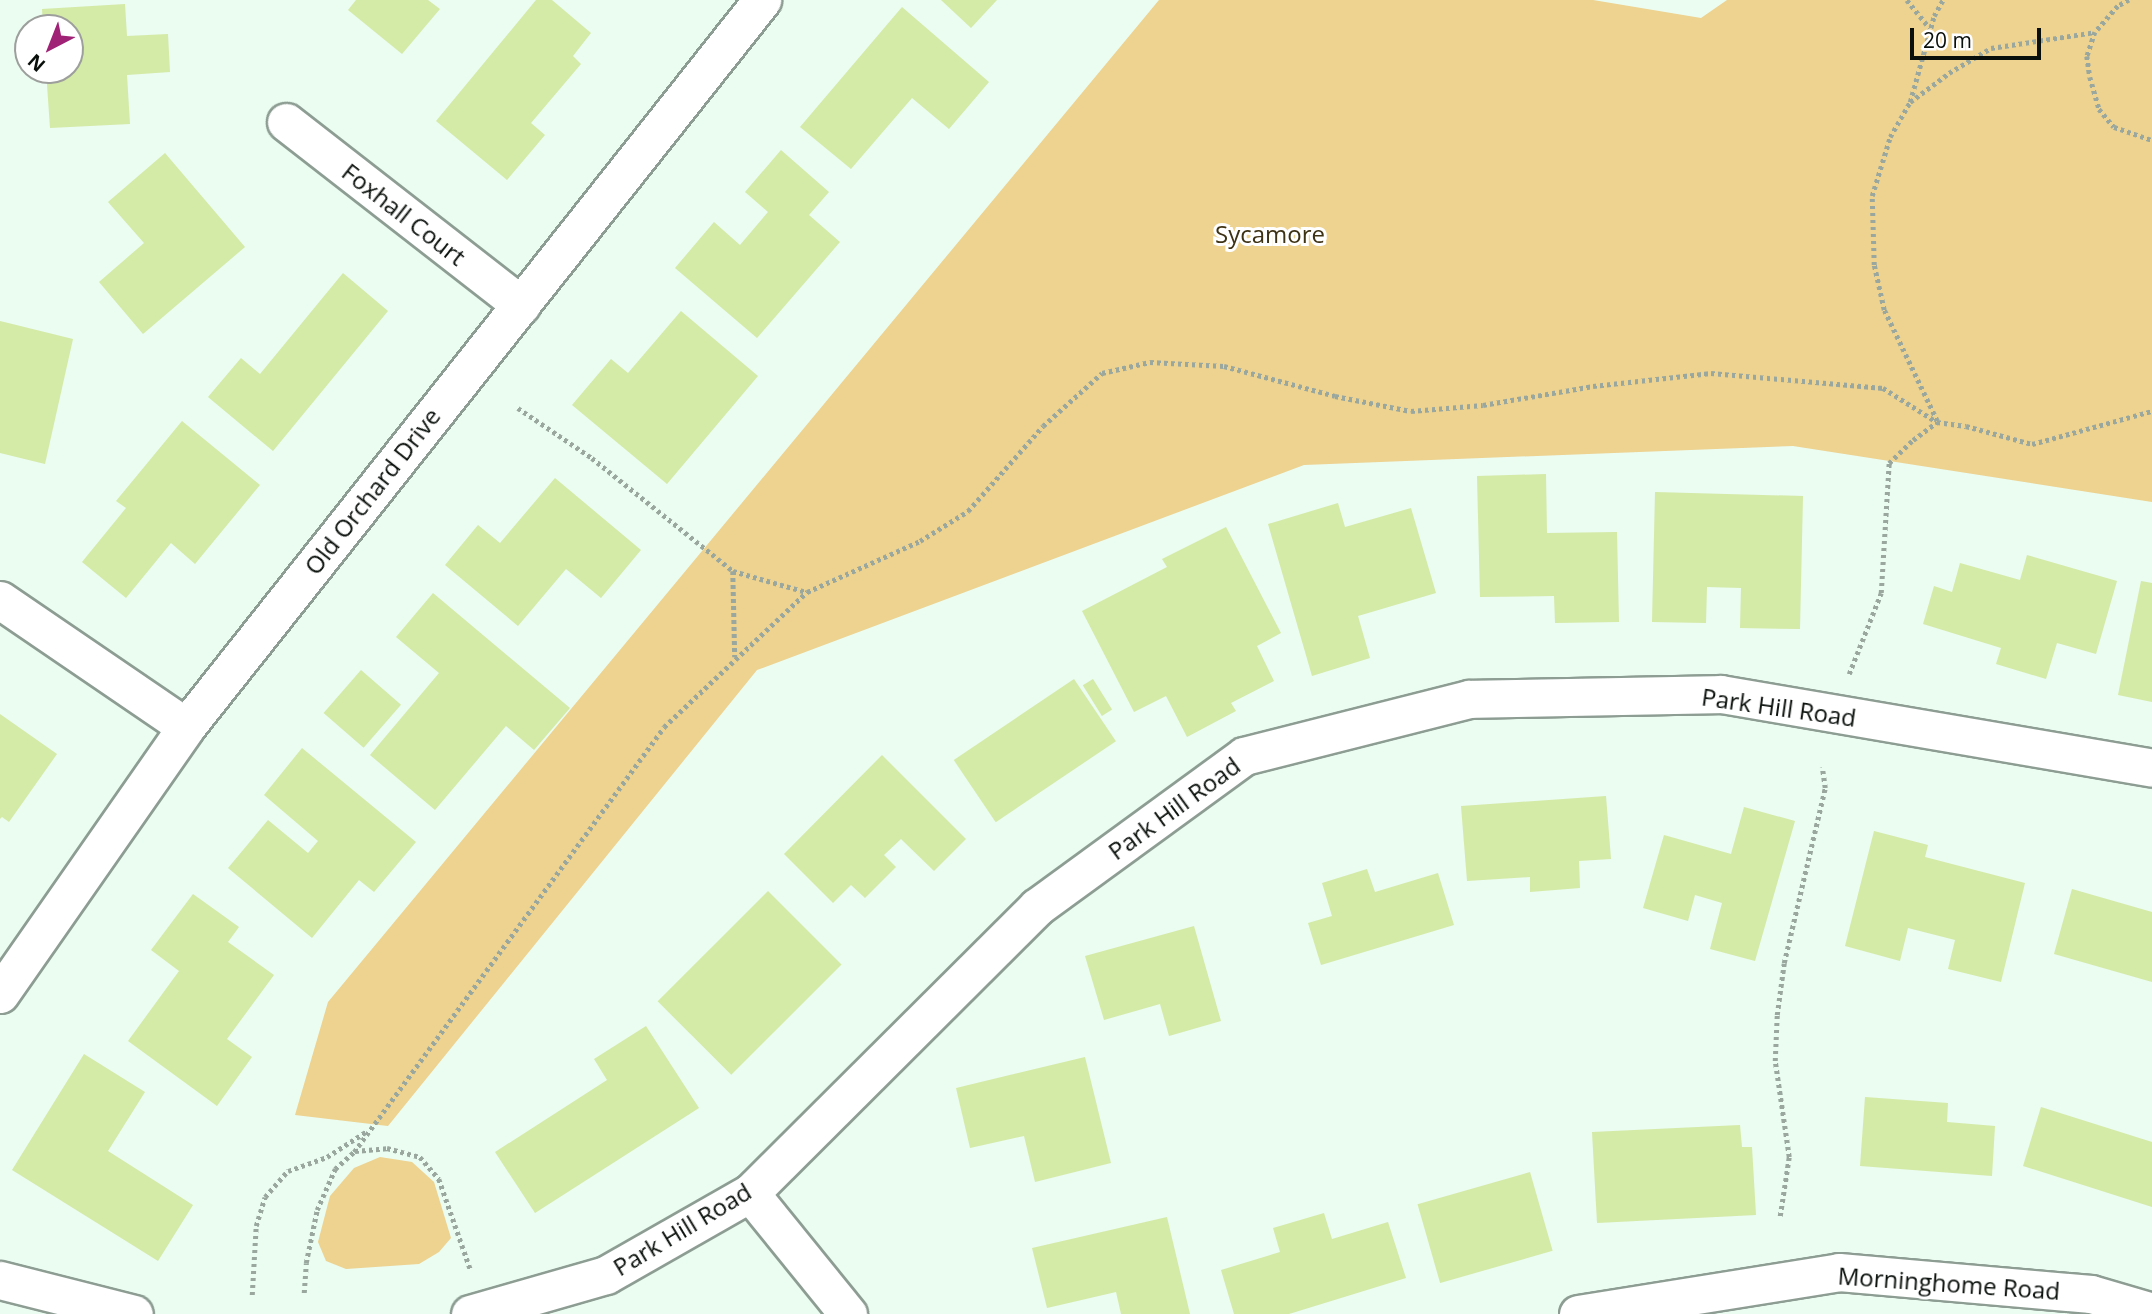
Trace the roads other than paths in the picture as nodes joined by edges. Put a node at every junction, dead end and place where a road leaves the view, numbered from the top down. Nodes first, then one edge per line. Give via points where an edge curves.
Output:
1 (762, 0) edge
2 (286, 122) dead end
3 (521, 305) junction
4 (0, 600) edge
5 (186, 727) junction
6 (2152, 768) edge
7 (0, 994) edge
8 (750, 1193) junction
9 (0, 1280) edge
10 (2152, 1312) edge
11 (134, 1314) edge
12 (470, 1314) edge
13 (848, 1314) edge
14 (1578, 1314) edge

1 - 3 street, Old Orchard Drive
2 - 3 street, Foxhall Court
3 - 5 street, Old Orchard Drive
4 - 5 street
5 - 7 street, Old Orchard Drive
6 - 8 street, Park Hill Road via 1721,694 1469,699 1244,756 1037,906
8 - 12 street, Park Hill Road via 606,1275
8 - 13 street
9 - 11 street
10 - 14 street, Morninghome Road via 2091,1294 1839,1272

